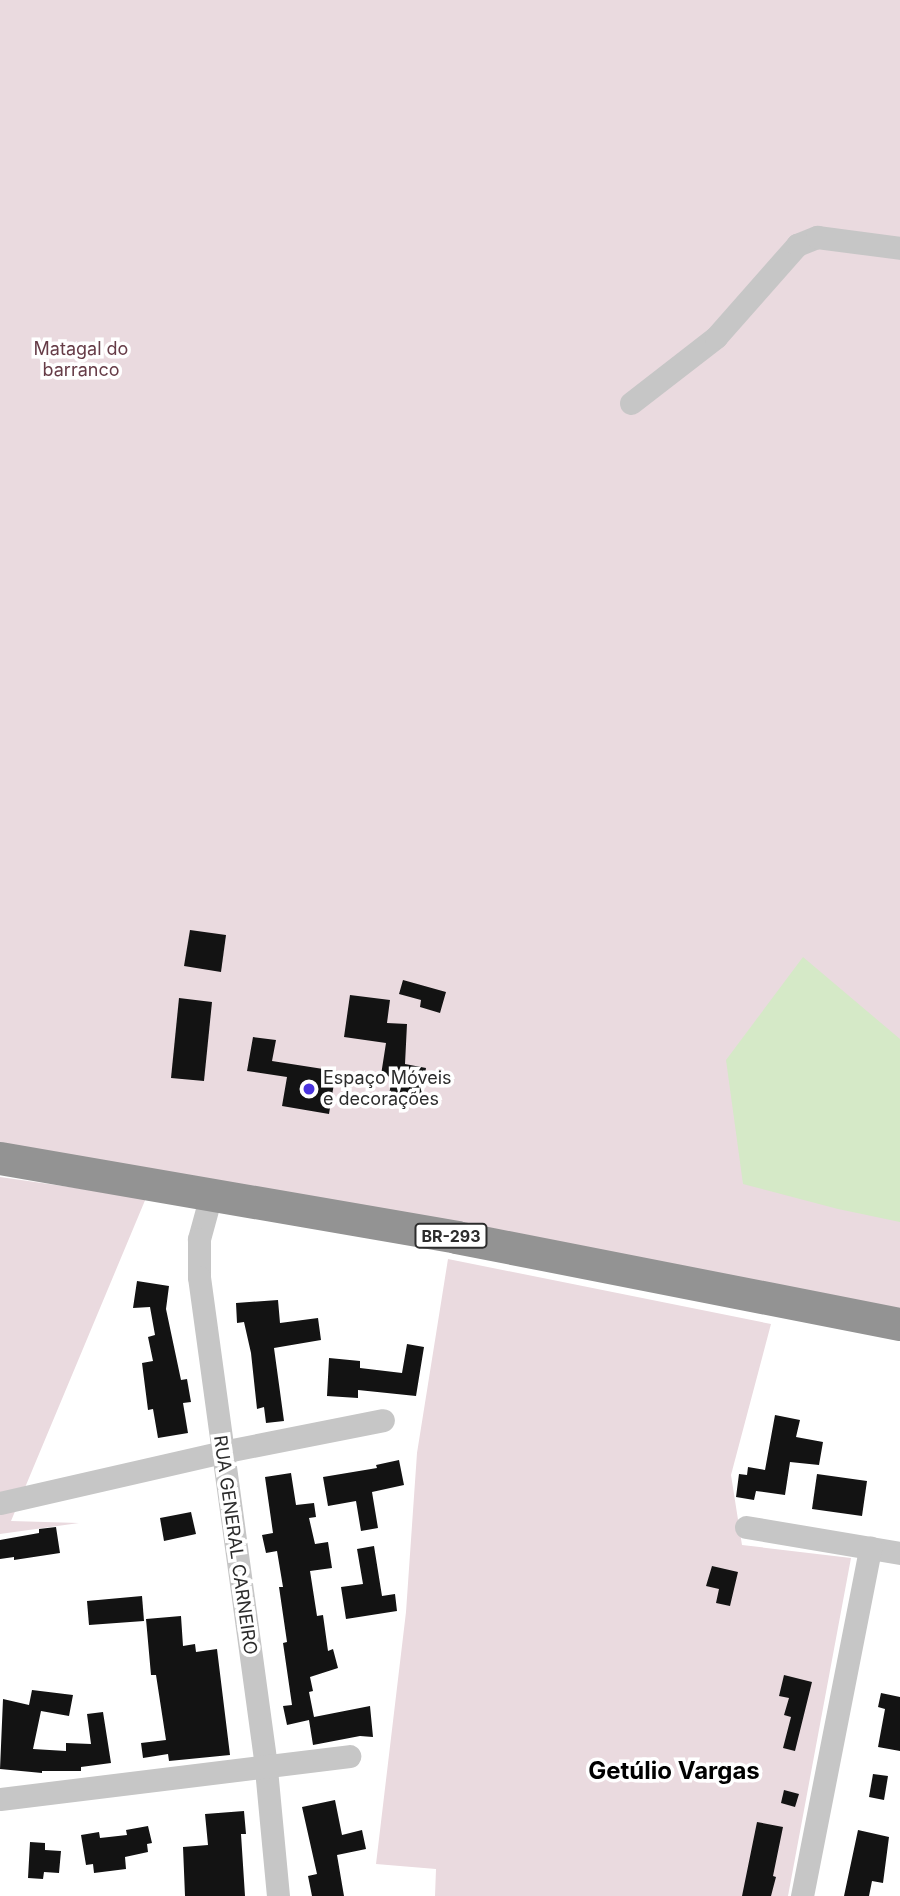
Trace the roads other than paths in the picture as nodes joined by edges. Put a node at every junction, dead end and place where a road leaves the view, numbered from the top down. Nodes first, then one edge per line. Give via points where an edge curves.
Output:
1 (900, 248) edge
2 (631, 403) dead end
3 (0, 1158) edge
4 (211, 1195) junction
5 (900, 1324) edge
6 (383, 1420) dead end
7 (222, 1452) junction
8 (0, 1503) edge
9 (746, 1527) dead end
10 (870, 1548) junction
11 (900, 1553) edge
12 (349, 1756) dead end
13 (266, 1769) junction
14 (0, 1799) edge
15 (278, 1896) edge
16 (802, 1896) edge

1 - 2 street via 817,237 797,245 716,337
3 - 4 highway, BR-293
4 - 5 highway, BR-293 via 456,1237
4 - 7 street, RUA GENERAL CARNEIRO via 200,1239 199,1277
6 - 7 street
7 - 8 street
7 - 13 street, RUA GENERAL CARNEIRO
9 - 10 street
10 - 11 street
10 - 16 street
12 - 13 street
13 - 14 street
13 - 15 street, RUA GENERAL CARNEIRO

